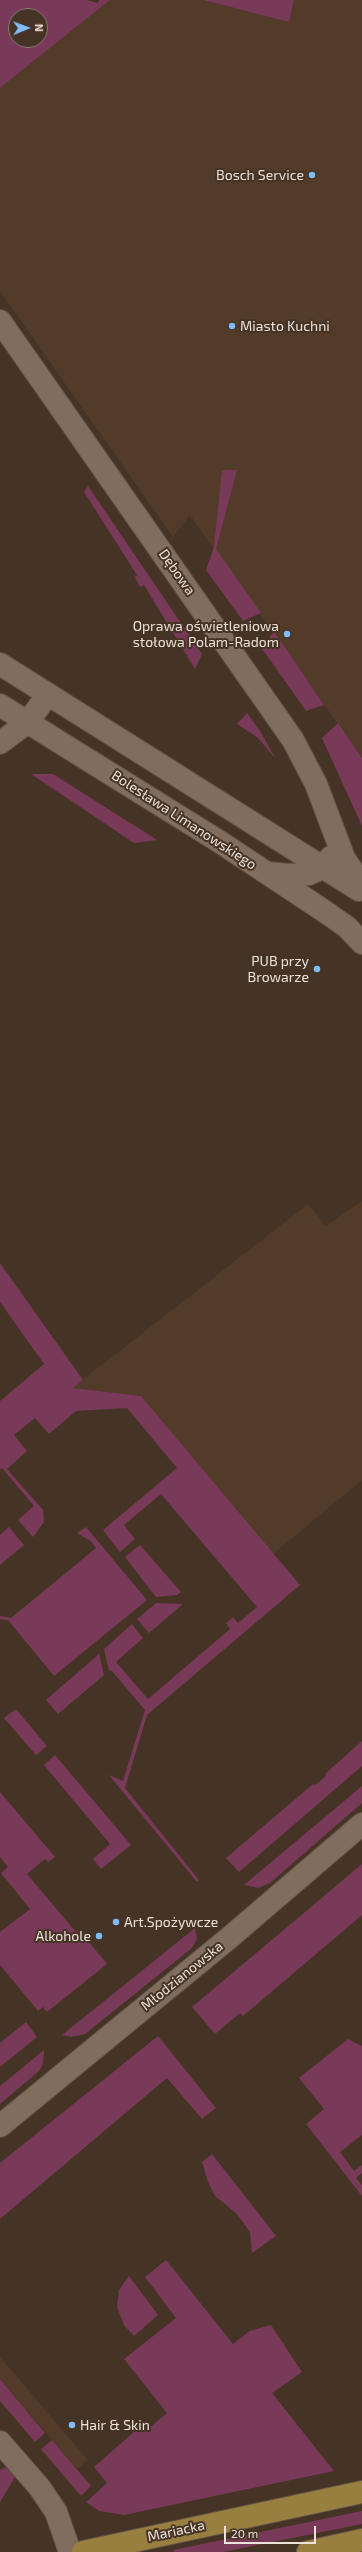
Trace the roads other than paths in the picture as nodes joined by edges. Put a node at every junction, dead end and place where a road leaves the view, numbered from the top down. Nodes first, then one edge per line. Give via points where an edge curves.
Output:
1 (0, 321) edge
2 (0, 664) edge
3 (48, 694) junction
4 (0, 705) edge
5 (28, 722) junction
6 (0, 743) edge
7 (335, 834) junction
8 (324, 866) junction
9 (265, 872) junction
10 (362, 885) edge
11 (362, 892) edge
12 (362, 943) edge
13 (362, 1824) edge
14 (0, 2126) edge
15 (0, 2442) edge
16 (362, 2492) edge
17 (362, 2540) edge
18 (70, 2552) edge
19 (83, 2552) edge
20 (308, 2552) edge

1 - 7 street, Dębowa via 293,740 316,784
2 - 3 street
3 - 5 street
3 - 8 street
4 - 5 street, Bolesława Limanowskiego
5 - 6 street
5 - 9 street, Bolesława Limanowskiego
7 - 8 street, Dębowa via 332,855
7 - 10 street, Dębowa via 344,858
8 - 9 street via 314,872 299,875
8 - 11 street
9 - 12 street, Bolesława Limanowskiego via 324,910
13 - 14 street, Młodzianowska via 229,1938
15 - 18 street via 40,2488 56,2512
16 - 19 main road, Mariacka
17 - 20 main road

